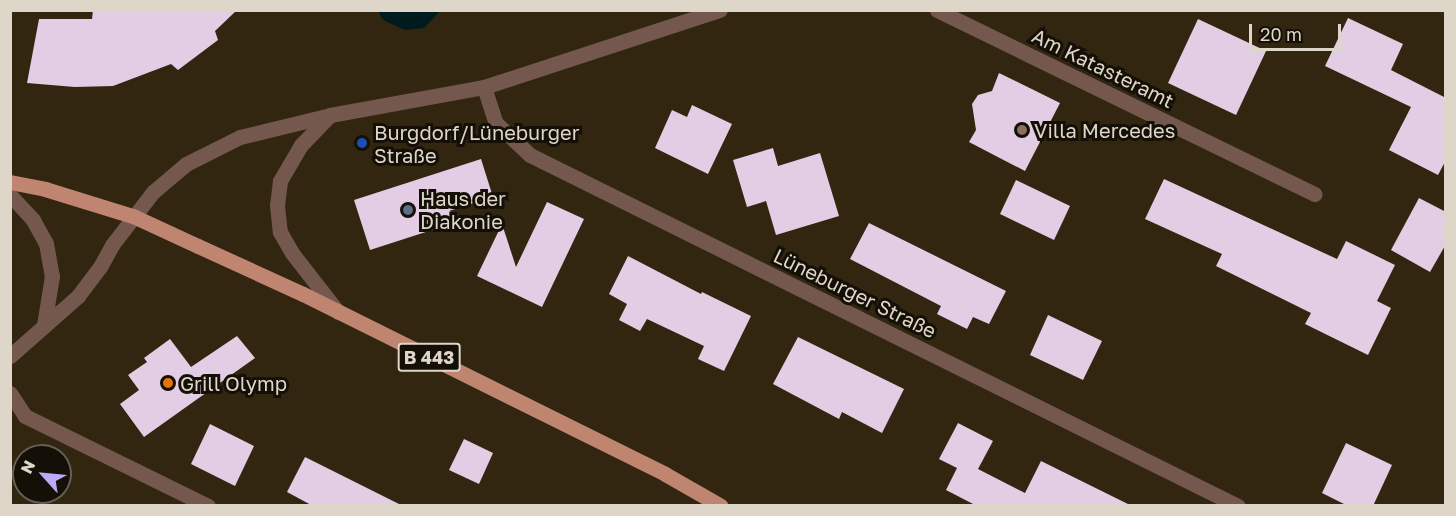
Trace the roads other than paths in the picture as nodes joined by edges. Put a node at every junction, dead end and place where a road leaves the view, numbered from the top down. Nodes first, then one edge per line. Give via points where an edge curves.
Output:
1 (720, 10) edge
2 (937, 10) edge
3 (484, 87) junction
4 (330, 115) junction
5 (10, 182) edge
6 (1315, 194) dead end
7 (10, 195) edge
8 (133, 216) junction
9 (339, 313) junction
10 (44, 325) junction
11 (10, 356) edge
12 (10, 393) edge
13 (208, 506) edge
14 (721, 506) edge
15 (1238, 506) edge

1 - 3 street
2 - 6 street, Am Katasteramt
3 - 4 street
3 - 15 street, Lüneburger Straße via 496,123 530,155
4 - 8 street via 240,137 186,164 153,192
4 - 9 street via 301,145 280,181 277,204 280,232
5 - 8 main road, B 443
7 - 10 street via 33,220 46,243 52,276
8 - 9 main road, B 443
8 - 10 street via 78,296
9 - 14 main road, B 443 via 665,474
10 - 11 street
12 - 13 street via 26,416

